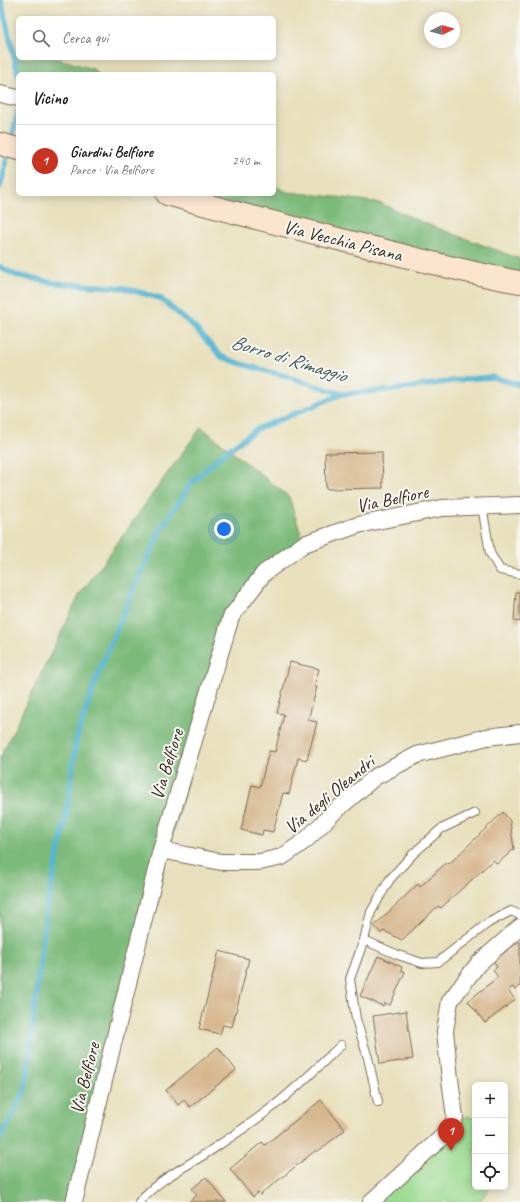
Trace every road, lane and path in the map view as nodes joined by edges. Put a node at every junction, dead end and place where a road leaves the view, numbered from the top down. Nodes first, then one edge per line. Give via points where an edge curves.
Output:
1 (0, 94) edge
2 (16, 98) edge
3 (0, 144) edge
4 (16, 149) edge
5 (173, 196) edge
6 (520, 282) edge
7 (482, 506) junction
8 (517, 509) edge
9 (520, 574) edge
10 (520, 733) edge
11 (475, 813) dead end
12 (161, 850) junction
13 (520, 915) edge
14 (520, 927) edge
15 (364, 940) junction
16 (341, 1045) dead end
17 (378, 1102) dead end
18 (74, 1202) edge
19 (139, 1202) edge
20 (371, 1202) edge

1 - 2 street
3 - 4 main road
5 - 6 main road, Via Vecchia Pisana via 396,254
7 - 8 street, Via Belfiore
7 - 9 lane via 493,559 500,570
7 - 12 street, Via Belfiore via 442,508 358,525 304,544 264,573 231,617
10 - 12 street, Via degli Oleandri via 487,737 410,758 375,777 306,840 282,857 260,862 221,862
11 - 15 lane via 441,828 390,879 371,912
12 - 18 street, Via Belfiore
13 - 15 lane via 511,911 488,923 438,962 422,963
14 - 20 street via 478,964 450,1001 445,1031 455,1117 452,1126
15 - 17 lane via 350,979 356,1019
16 - 19 lane via 305,1080 266,1112 209,1152 168,1176

